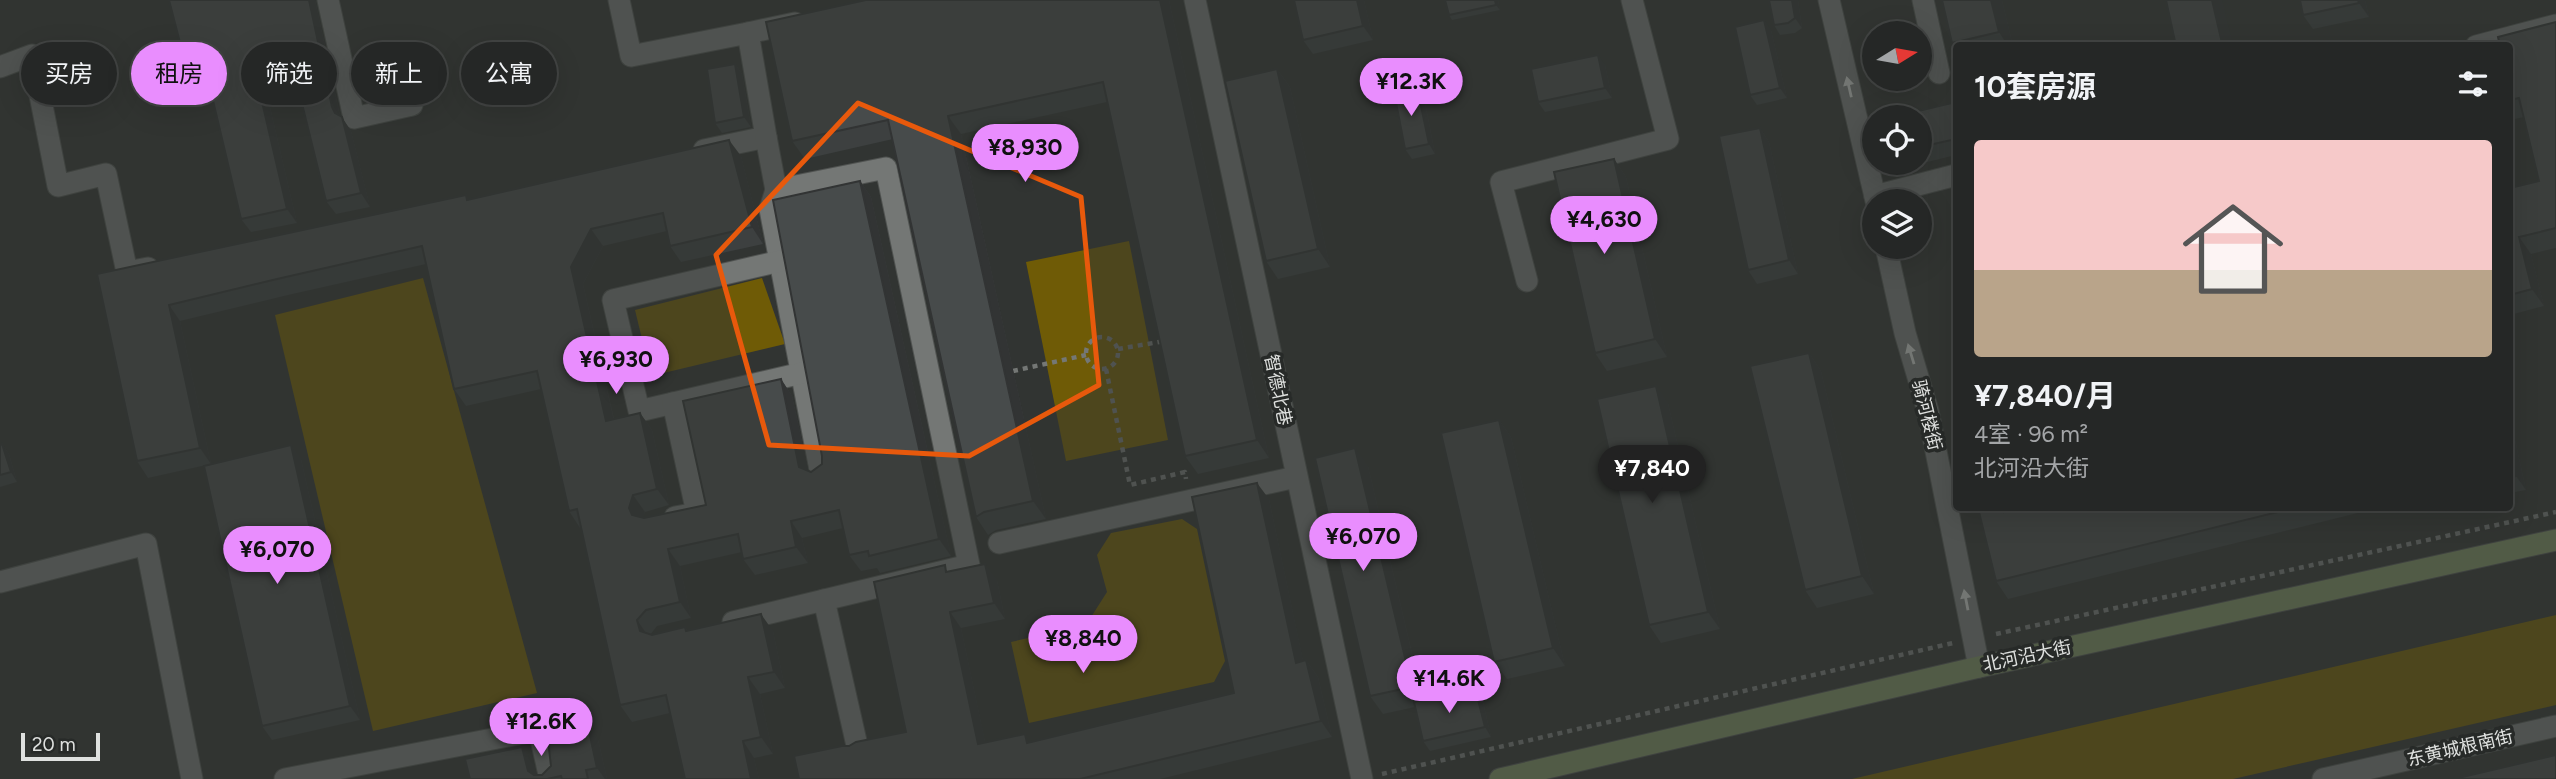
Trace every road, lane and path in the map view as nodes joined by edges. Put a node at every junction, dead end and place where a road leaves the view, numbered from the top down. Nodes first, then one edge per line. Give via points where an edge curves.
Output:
1 (328, 0) edge
2 (619, 0) edge
3 (1195, 0) edge
4 (1632, 0) edge
5 (1829, 0) edge
6 (1923, 0) edge
7 (813, 19) edge
8 (2556, 26) edge
9 (748, 33) junction
10 (2492, 42) edge
11 (0, 67) edge
12 (1939, 73) dead end
13 (351, 104) edge
14 (351, 105) edge
15 (412, 105) dead end
16 (766, 137) junction
17 (684, 154) edge
18 (1953, 176) edge
19 (1873, 189) edge
20 (1907, 189) edge
21 (776, 190) junction
22 (1889, 259) edge
23 (780, 261) junction
24 (168, 264) edge
25 (1527, 281) dead end
26 (1168, 340) edge
27 (1118, 349) junction
28 (1086, 355) junction
29 (1106, 369) junction
30 (1013, 371) dead end
31 (802, 373) junction
32 (673, 403) junction
33 (821, 475) edge
34 (1296, 477) junction
35 (1191, 501) junction
36 (653, 522) edge
37 (2556, 540) edge
38 (999, 544) dead end
39 (0, 582) edge
40 (824, 600) junction
41 (715, 626) edge
42 (1979, 667) junction
43 (2556, 726) edge
44 (858, 750) edge
45 (192, 779) edge
46 (285, 779) edge
47 (550, 779) edge
48 (1362, 779) edge
49 (1500, 779) edge
50 (2323, 779) edge

1 - 13 street
2 - 9 street via 631,56
3 - 34 street, 智德北巷
4 - 25 street via 1668,139 1502,183
19 -> 5 street
6 - 12 street
7 - 9 street
8 - 10 street
9 - 16 street
11 - 24 street via 32,55 58,186 106,174 127,272
14 - 15 street via 354,118
16 - 17 street
16 - 21 street
18 - 20 street
21 - 23 street via 770,209
21 - 40 street via 886,169 969,565
42 -> 22 street, 骑河楼街 via 1928,411
23 - 31 street
23 - 32 street via 613,300 639,411
26 - 27 path
27 - 28 path via 1112,341 1098,338 1089,344
27 - 29 path via 1118,360
28 - 29 path via 1095,368
28 - 30 path
29 - 35 path via 1130,485 1185,472
31 - 32 street
31 - 33 street
32 - 36 street via 697,513
34 - 35 street
34 - 48 street, 智德北巷
35 - 38 street
37 - 42 main road, 北河沿大街
39 - 45 street via 146,544
40 - 41 street
40 - 44 street
42 - 49 main road, 北河沿大街
43 - 50 street, 东黄城根南街
46 - 47 street via 539,730

